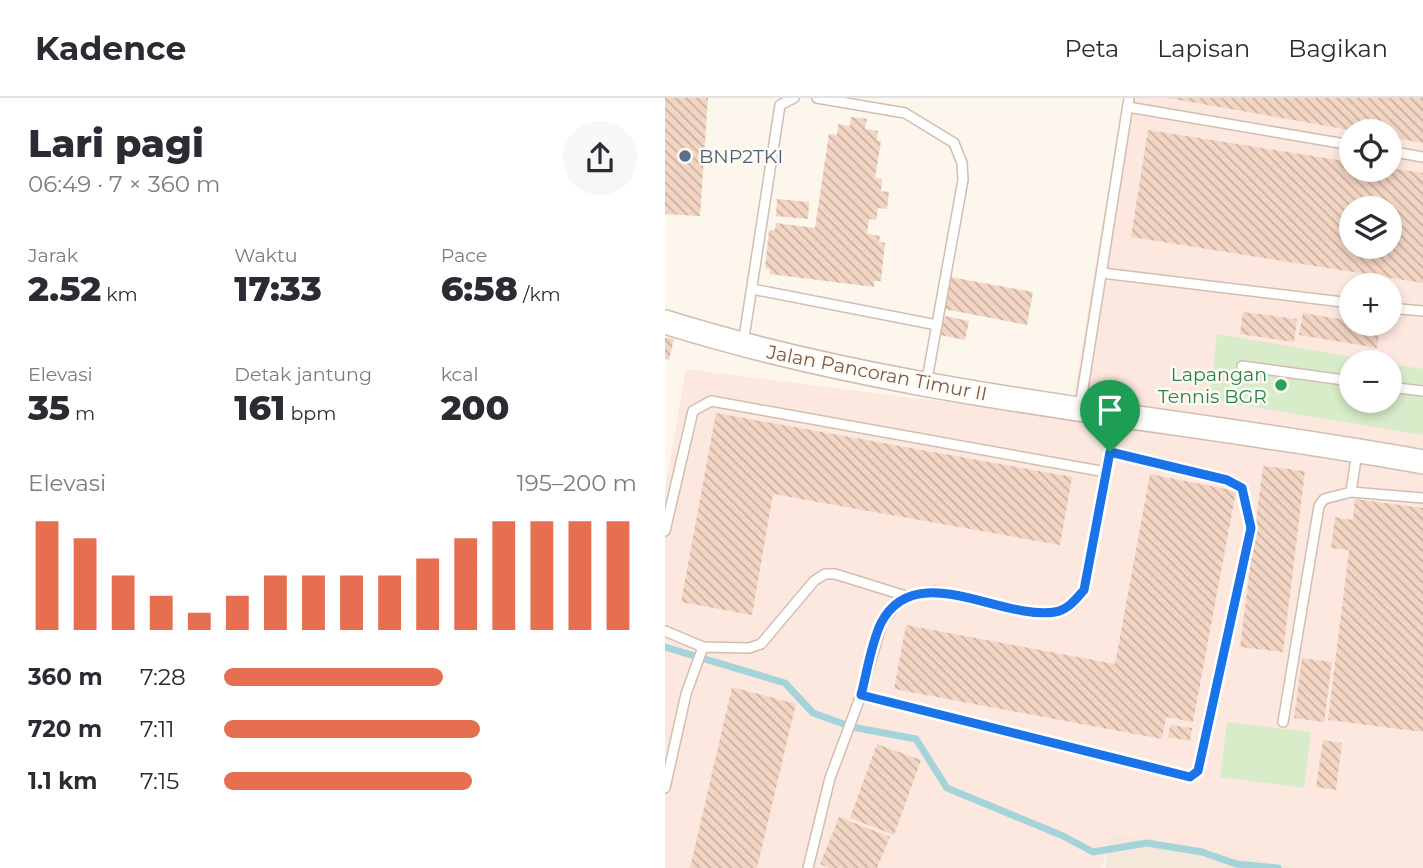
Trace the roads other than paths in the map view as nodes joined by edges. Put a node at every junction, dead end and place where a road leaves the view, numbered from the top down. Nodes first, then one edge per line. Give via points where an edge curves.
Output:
1 (794, 98) edge
2 (817, 98) edge
3 (1128, 103) edge
4 (1339, 143) edge
5 (1402, 153) edge
6 (1423, 157) edge
7 (1103, 273) junction
8 (752, 289) junction
9 (1339, 302) edge
10 (1402, 309) edge
11 (1423, 311) edge
12 (665, 322) edge
13 (937, 325) junction
14 (743, 346) junction
15 (1242, 366) dead end
16 (1339, 379) edge
17 (926, 386) junction
18 (1402, 389) edge
19 (1423, 391) edge
20 (1080, 407) junction
21 (1117, 414) junction
22 (1358, 450) junction
23 (1110, 452) junction
24 (1423, 462) edge
25 (1107, 472) junction
26 (1351, 492) junction
27 (1423, 498) edge
28 (665, 531) edge
29 (906, 596) junction
30 (665, 631) edge
31 (702, 650) junction
32 (861, 695) junction
33 (1283, 722) dead end
34 (669, 753) edge
35 (665, 788) edge
36 (808, 868) edge

1 - 8 lane via 780,105
2 - 13 lane via 905,113 954,143 963,180
3 - 4 lane
3 - 7 lane
5 - 6 lane
7 - 9 lane
7 - 20 lane
8 - 13 lane
8 - 14 lane
10 - 11 lane
12 - 14 street, Jalan Pancoran Timur II
13 - 17 lane
14 - 17 street, Jalan Pancoran Timur II
15 - 16 lane
17 - 20 street, Jalan Pancoran Timur II
18 - 19 lane
20 - 21 street, Jalan Pancoran Timur II
21 - 22 street, Jalan Pancoran Timur II
21 - 23 lane
22 - 24 street, Jalan Pancoran Timur II
22 - 26 lane
23 - 25 lane
23 - 32 lane via 1227,480 1242,488 1249,510 1251,528 1195,774 1190,777
25 - 28 lane via 711,401 693,411
25 - 29 lane via 1084,590 1072,605 1057,612 1033,612 935,591
26 - 27 lane
26 - 33 lane via 1324,499 1319,506
29 - 31 lane via 825,575 814,581 761,644
29 - 32 lane via 882,622
30 - 31 lane
31 - 34 lane
32 - 36 lane via 830,778
34 - 35 lane

